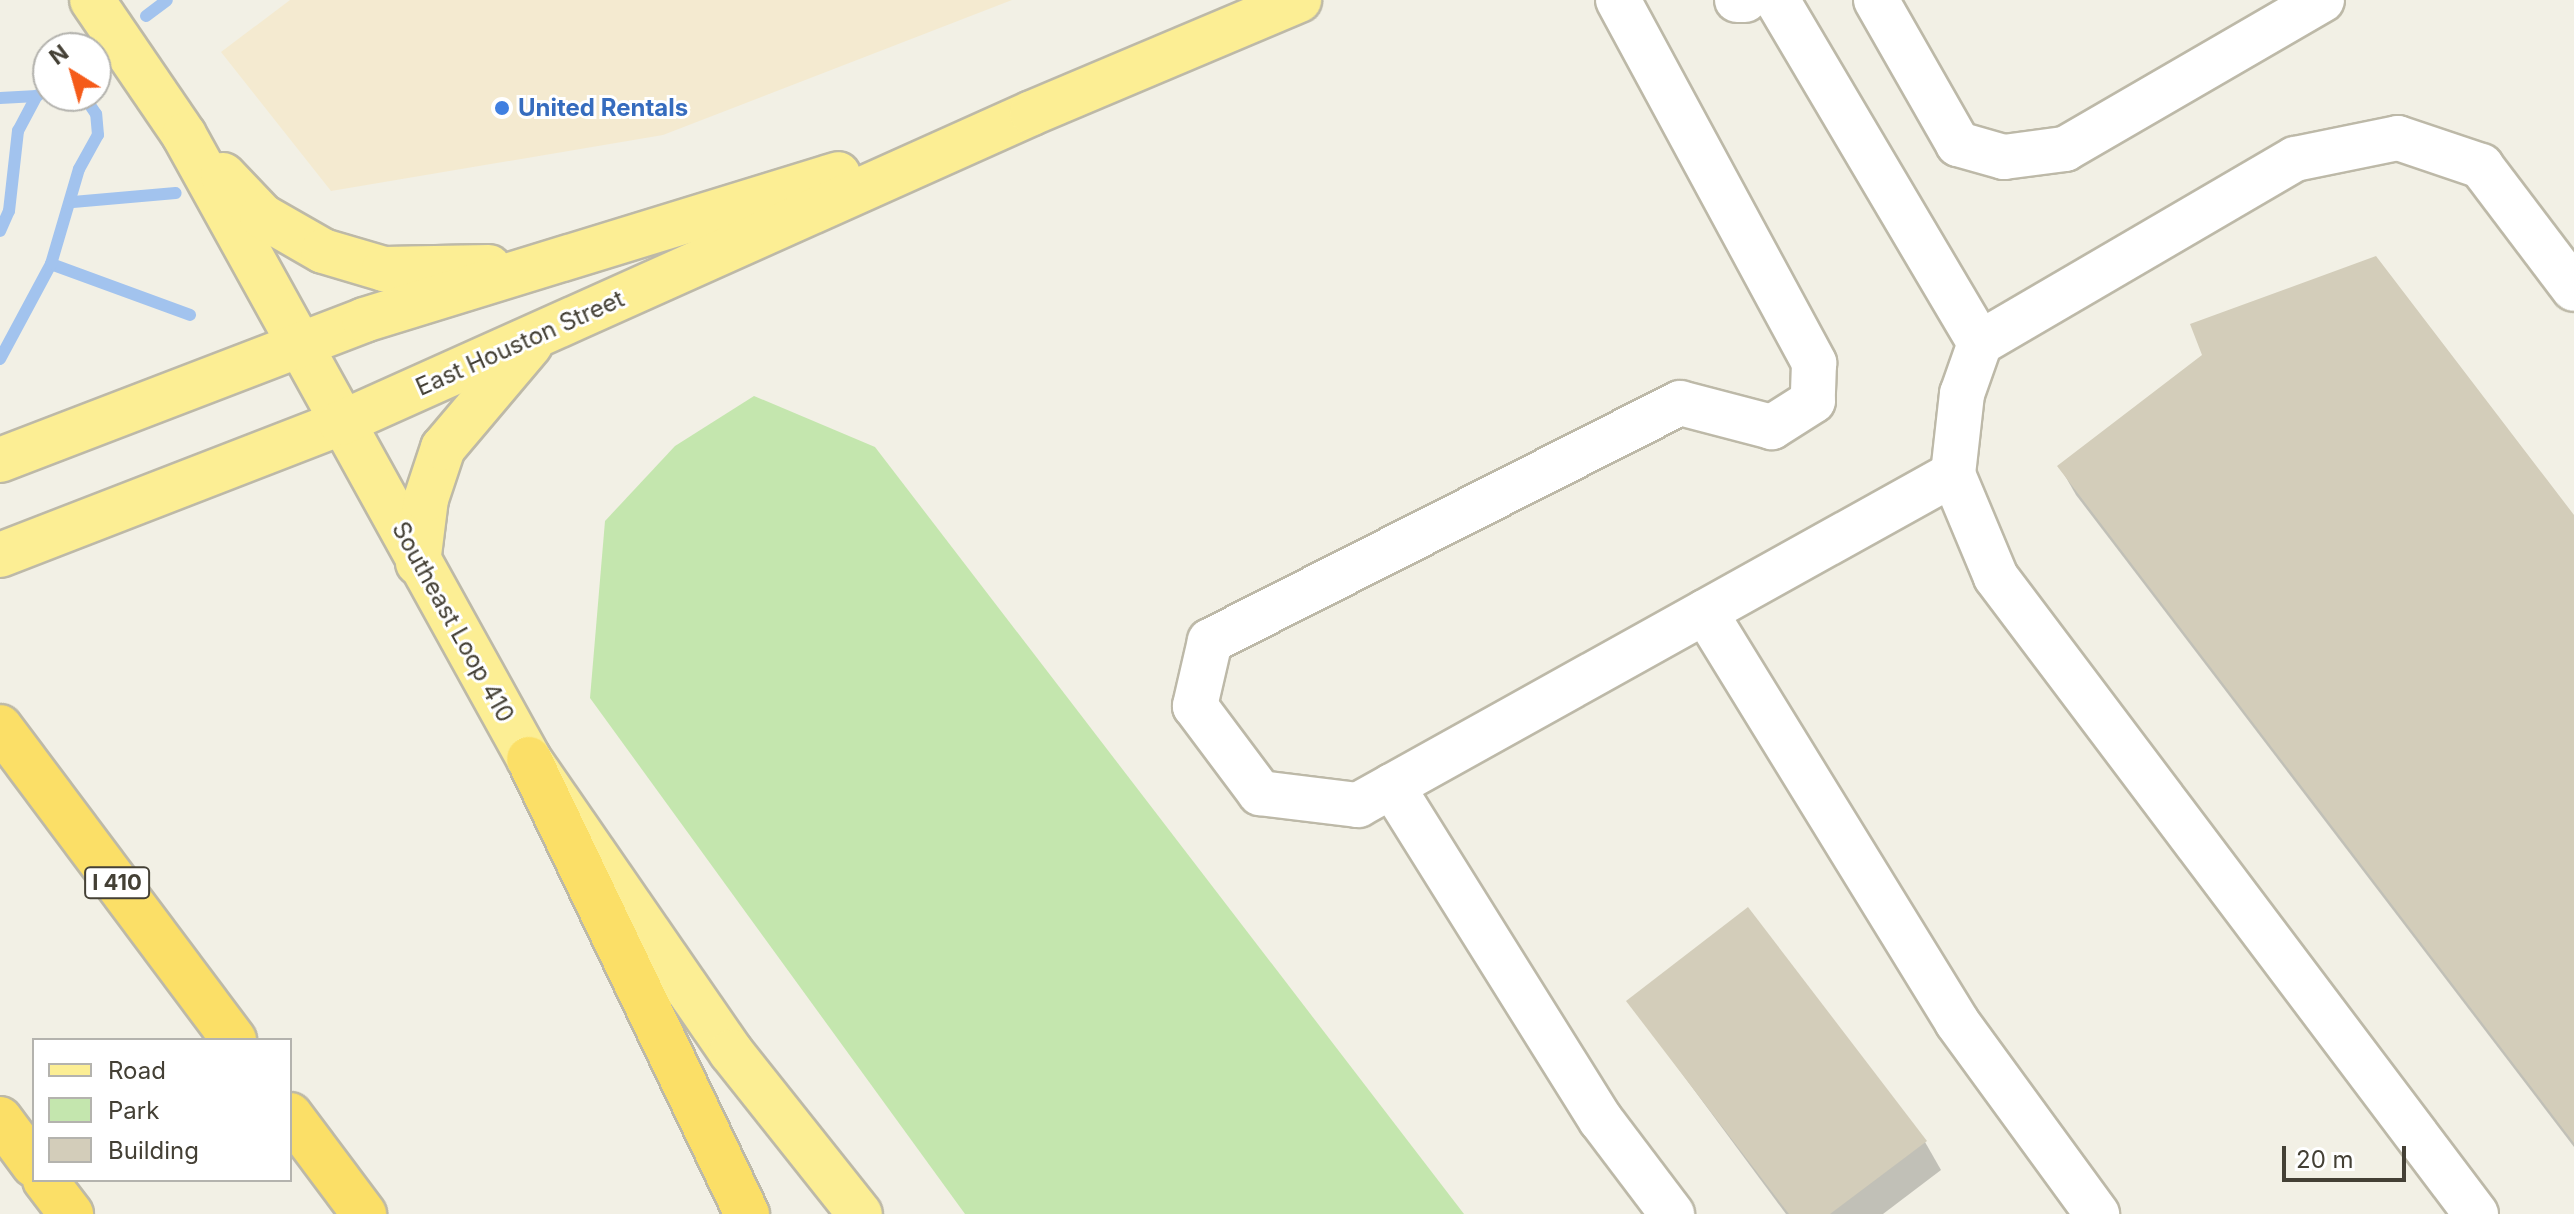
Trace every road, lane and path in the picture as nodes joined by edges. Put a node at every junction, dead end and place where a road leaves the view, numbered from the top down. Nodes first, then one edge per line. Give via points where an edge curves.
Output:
1 (92, 0) edge
2 (1299, 0) edge
3 (1618, 0) edge
4 (1737, 0) edge
5 (1745, 0) edge
6 (1777, 0) edge
7 (1876, 0) edge
8 (2322, 0) edge
9 (1032, 113) junction
10 (184, 135) junction
11 (543, 267) junction
12 (2574, 289) edge
13 (540, 334) junction
14 (1980, 343) junction
15 (298, 344) junction
16 (341, 423) junction
17 (0, 460) edge
18 (1953, 474) junction
19 (0, 555) edge
20 (418, 563) junction
21 (1705, 612) junction
22 (0, 727) edge
23 (529, 759) junction
24 (1392, 786) junction
25 (233, 1038) edge
26 (292, 1118) edge
27 (0, 1119) edge
28 (32, 1162) edge
29 (47, 1182) edge
30 (71, 1214) edge
31 (364, 1214) edge
32 (747, 1214) edge
33 (860, 1214) edge
34 (1672, 1214) edge
35 (2097, 1214) edge
36 (2476, 1214) edge

1 - 10 main road, Southeast Loop 410
2 - 9 main road, East Houston Street
3 - 24 lane via 1814,363 1813,401 1772,427 1680,403 1210,641 1195,706 1260,793 1358,805
4 - 5 lane
6 - 14 lane
7 - 8 lane via 1958,144 2004,157 2065,149
9 - 11 main road, East Houston Street
9 - 13 main road, East Houston Street
10 - 11 main road via 262,216 323,251 384,269
10 - 15 main road, Southeast Loop 410
11 - 15 main road, East Houston Street
12 - 14 lane via 2481,166 2398,138 2295,159
13 - 16 main road, East Houston Street
13 - 20 main road via 443,448 426,499
14 - 18 lane via 1962,394
15 - 16 main road, Southeast Loop 410
15 - 17 main road, East Houston Street
16 - 19 main road, East Houston Street
16 - 20 main road, Southeast Loop 410
18 - 21 lane
18 - 36 lane via 1996,577
20 - 23 main road, Southeast Loop 410
21 - 24 lane
21 - 35 lane via 1957,1022
22 - 25 highway, I 410
23 - 32 highway
23 - 33 main road, Southeast Loop 410 via 731,1052
24 - 34 lane via 1601,1120
26 - 31 highway
27 - 28 highway
29 - 30 highway

